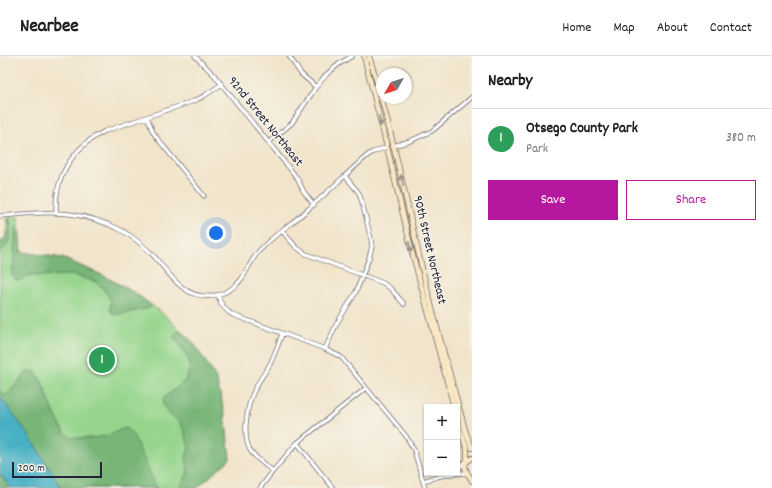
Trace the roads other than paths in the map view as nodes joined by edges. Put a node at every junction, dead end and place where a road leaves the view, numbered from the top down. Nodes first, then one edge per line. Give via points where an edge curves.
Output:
1 (195, 56) edge
2 (289, 56) edge
3 (352, 56) edge
4 (364, 56) edge
5 (369, 56) edge
6 (222, 84) junction
7 (316, 87) junction
8 (472, 97) edge
9 (468, 100) junction
10 (472, 105) edge
11 (147, 117) junction
12 (385, 141) junction
13 (269, 142) junction
14 (393, 145) junction
15 (387, 149) junction
16 (395, 153) junction
17 (345, 176) junction
18 (204, 196) dead end
19 (314, 205) junction
20 (56, 212) junction
21 (0, 216) edge
22 (282, 231) junction
23 (363, 275) junction
24 (218, 295) junction
25 (404, 304) dead end
26 (282, 334) junction
27 (325, 349) junction
28 (366, 388) junction
29 (453, 404) edge
30 (460, 429) edge
31 (297, 444) junction
32 (472, 448) edge
33 (472, 458) edge
34 (466, 461) junction
35 (460, 467) edge
36 (273, 471) junction
37 (460, 473) edge
38 (470, 475) edge
39 (441, 476) edge
40 (423, 481) junction
41 (472, 481) edge
42 (260, 488) edge
43 (333, 488) edge
44 (425, 488) edge

1 - 6 street, 92nd Street Northeast
2 - 7 street via 301,74
3 - 7 street via 333,69
4 -> 12 main road, 90th Street Northeast
5 - 14 main road, 90th Street Northeast
6 - 11 street via 194,101
6 - 13 street, 92nd Street Northeast
7 - 13 street via 292,123
8 - 9 street
9 - 10 street
9 - 14 street via 432,131
11 - 18 street via 157,138
11 - 20 street via 98,135 75,153 60,180
12 - 14 main road
12 - 15 main road, 90th Street Northeast
13 - 19 street, 92nd Street Northeast
14 - 16 main road, 90th Street Northeast
15 - 16 main road
15 - 17 street via 368,155
15 -> 29 main road, 90th Street Northeast
32 -> 16 main road, 90th Street Northeast via 432,310
17 - 19 street
17 - 23 street via 361,197 371,239 372,246
19 - 22 street
20 - 21 street
20 - 24 street via 84,216 112,225 142,245 185,289 196,295
22 - 23 street via 301,251
22 - 24 street via 258,251 240,282
23 - 25 street via 383,283
23 - 27 street
24 - 26 street via 220,304 228,313
26 - 27 street
26 - 36 street via 249,403 246,430 248,446 254,455
27 - 28 street via 343,359
28 - 31 street
28 - 40 street via 406,436 416,456
30 - 34 main road via 467,449
31 - 36 street
31 - 43 street
33 - 34 main road
34 - 35 street
34 - 38 main road via 465,469
36 - 42 street
37 - 38 street
38 - 41 main road
39 - 40 street
40 - 44 street

